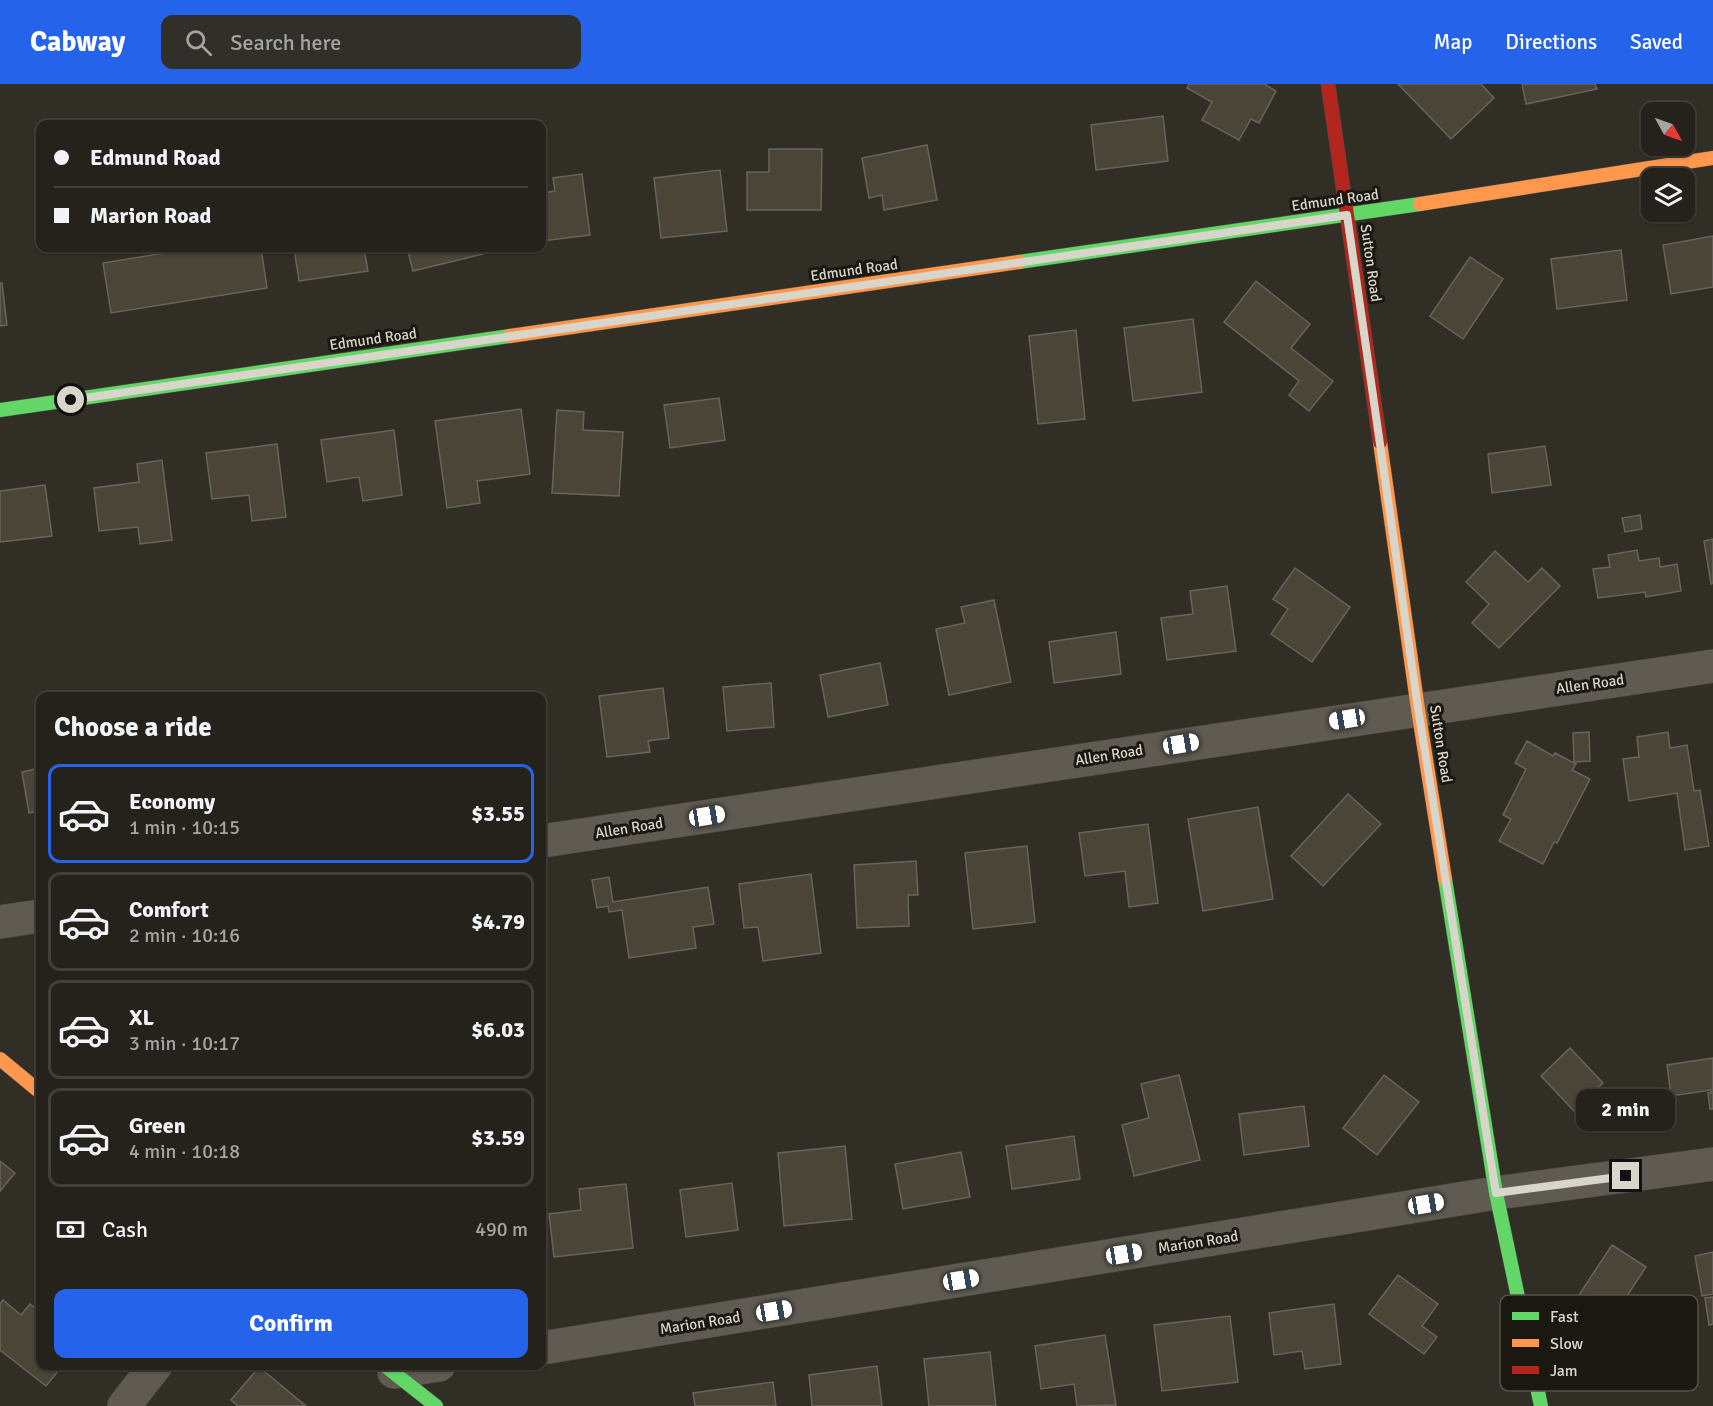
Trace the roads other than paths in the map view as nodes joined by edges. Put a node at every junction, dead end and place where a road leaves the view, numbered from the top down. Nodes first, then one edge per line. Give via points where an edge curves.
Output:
1 (1328, 84) edge
2 (1713, 159) edge
3 (1347, 215) junction
4 (0, 410) edge
5 (1713, 666) edge
6 (1418, 708) junction
7 (546, 840) edge
8 (36, 917) edge
9 (0, 922) edge
10 (0, 1059) edge
11 (36, 1089) edge
12 (1713, 1164) edge
13 (1496, 1193) junction
14 (1518, 1295) edge
15 (546, 1347) edge
16 (152, 1370) edge
17 (390, 1370) edge
18 (1538, 1391) edge
19 (124, 1406) edge
20 (436, 1406) edge
21 (1541, 1406) edge

1 - 3 street, Sutton Road
2 - 3 street, Edmund Road
3 - 4 street, Edmund Road
3 - 6 street, Sutton Road
5 - 6 street, Allen Road
6 - 7 street, Allen Road
6 - 13 street, Sutton Road
8 - 9 street
10 - 11 street
12 - 13 street, Marion Road
13 - 14 street, Sutton Road
13 - 15 street, Marion Road
16 - 19 street
17 - 20 street
18 - 21 street, Sutton Road

